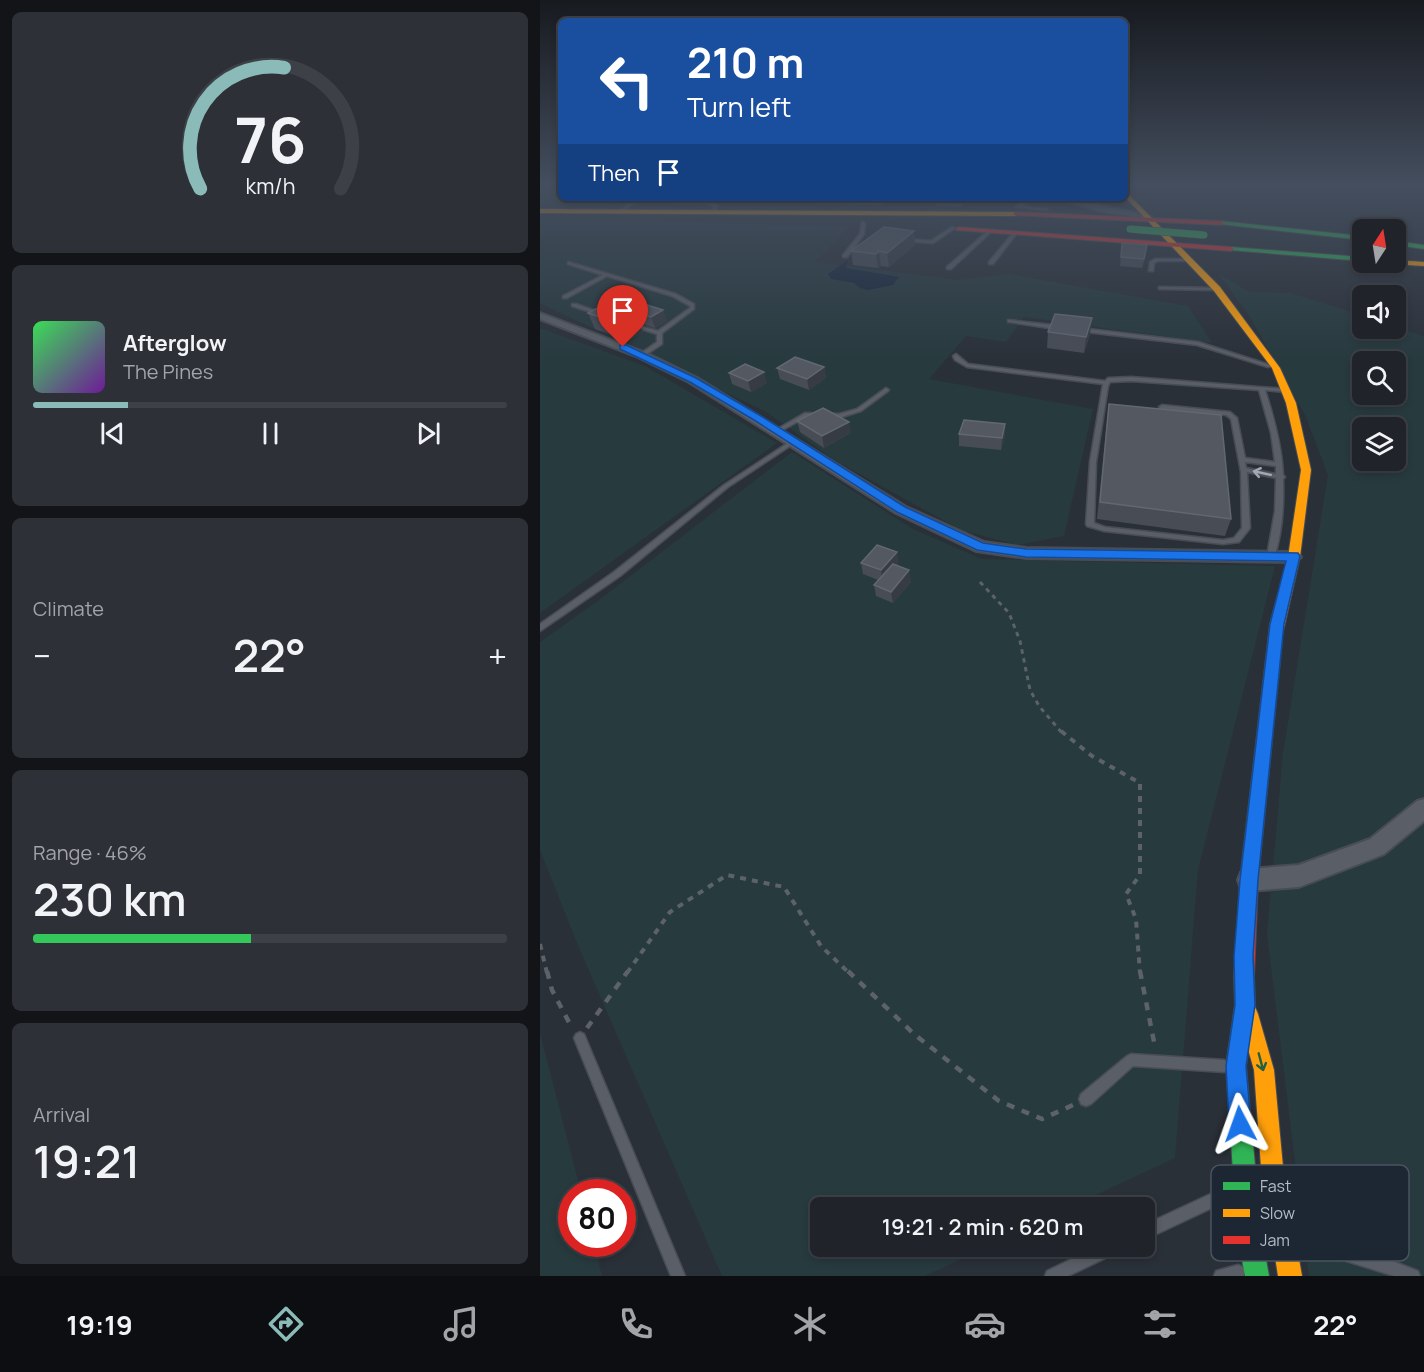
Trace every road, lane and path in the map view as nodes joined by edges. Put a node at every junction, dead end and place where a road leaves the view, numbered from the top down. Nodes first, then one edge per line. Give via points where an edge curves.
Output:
1 (855, 244) edge
2 (976, 244) edge
3 (1006, 244) edge
4 (1146, 244) edge
5 (1174, 244) edge
6 (1308, 244) edge
7 (1406, 245) edge
8 (1176, 246) junction
9 (1352, 247) edge
10 (1424, 247) edge
11 (1406, 253) edge
12 (1424, 255) edge
13 (845, 256) dead end
14 (1352, 258) edge
15 (1189, 260) junction
16 (991, 262) dead end
17 (1406, 262) edge
18 (570, 263) dead end
19 (1424, 264) edge
20 (949, 268) dead end
21 (1151, 270) dead end
22 (607, 274) junction
23 (1161, 288) dead end
24 (1217, 289) junction
25 (565, 297) dead end
26 (574, 305) dead end
27 (606, 315) edge
28 (540, 316) edge
29 (1010, 321) dead end
30 (627, 322) edge
31 (1065, 328) edge
32 (1075, 329) edge
33 (659, 333) junction
34 (642, 355) junction
35 (956, 356) dead end
36 (1276, 368) junction
37 (1107, 383) junction
38 (1262, 389) junction
39 (886, 390) dead end
40 (1286, 390) junction
41 (1162, 407) edge
42 (777, 431) junction
43 (794, 441) junction
44 (1241, 459) junction
45 (1280, 465) junction
46 (1243, 469) junction
47 (1282, 477) junction
48 (1271, 556) junction
49 (1293, 556) junction
50 (980, 582) dead end
51 (540, 628) edge
52 (1424, 808) edge
53 (1249, 880) junction
54 (540, 944) edge
55 (1245, 1005) junction
56 (580, 1038) junction
57 (1159, 1063) junction
58 (1236, 1066) junction
59 (1086, 1099) joint
60 (1243, 1165) edge
61 (1272, 1165) edge
62 (1211, 1202) edge
63 (1155, 1228) edge
64 (1092, 1257) edge
65 (1282, 1261) edge
66 (1371, 1261) edge
67 (1256, 1272) edge
68 (678, 1276) edge
69 (1052, 1276) edge
70 (1221, 1276) edge
71 (1290, 1276) edge
72 (1413, 1276) edge

1 - 13 lane
2 - 20 lane
3 - 16 lane
4 - 8 main road
5 - 8 main road
6 - 9 main road, bridge
7 - 10 main road
8 - 14 main road
8 - 15 main road
11 - 12 main road
15 - 21 lane via 1157,260 1152,262
15 - 24 main road
17 - 19 main road
18 - 22 lane
22 - 25 lane
22 - 33 lane via 674,295 692,305 692,309
23 - 24 lane
24 - 36 main road
26 - 27 lane
28 - 34 street
29 - 31 lane
30 - 33 lane
32 - 36 lane via 1198,344
33 - 34 lane via 660,343
34 - 42 street via 693,380
35 - 37 lane via 967,365
36 - 40 main road
37 - 38 lane via 1131,379
37 - 46 lane via 1092,472 1089,521 1096,528 1223,542 1236,540 1246,528
38 - 40 lane
38 - 45 lane via 1274,426
39 - 42 lane via 859,410 839,416 807,414
40 - 49 main road via 1306,470
41 - 44 lane via 1231,414
42 - 43 street
43 - 48 street via 901,510 981,547 1026,553
43 - 51 lane via 726,486 617,574
44 - 45 lane
44 - 46 lane
45 - 47 lane
47 -> 46 lane
47 - 48 lane
48 - 49 street
49 - 53 main road via 1277,624
50 - 57 path via 1006,606 1016,623 1030,690 1050,720 1085,753 1140,783 1140,875 1126,894 1136,919 1138,961
52 - 53 street via 1377,847 1299,876
53 - 55 main road
54 - 56 path via 552,990 563,1015
55 - 58 main road
55 -> 61 main road via 1264,1070
56 - 59 path via 670,912 727,875 784,887 821,946 914,1034 999,1101 1042,1119
56 - 68 lane
57 - 58 lane
57 - 59 lane via 1131,1060
58 - 60 main road
62 - 63 lane
64 - 69 lane
65 - 71 main road
66 - 72 lane
67 - 70 lane

